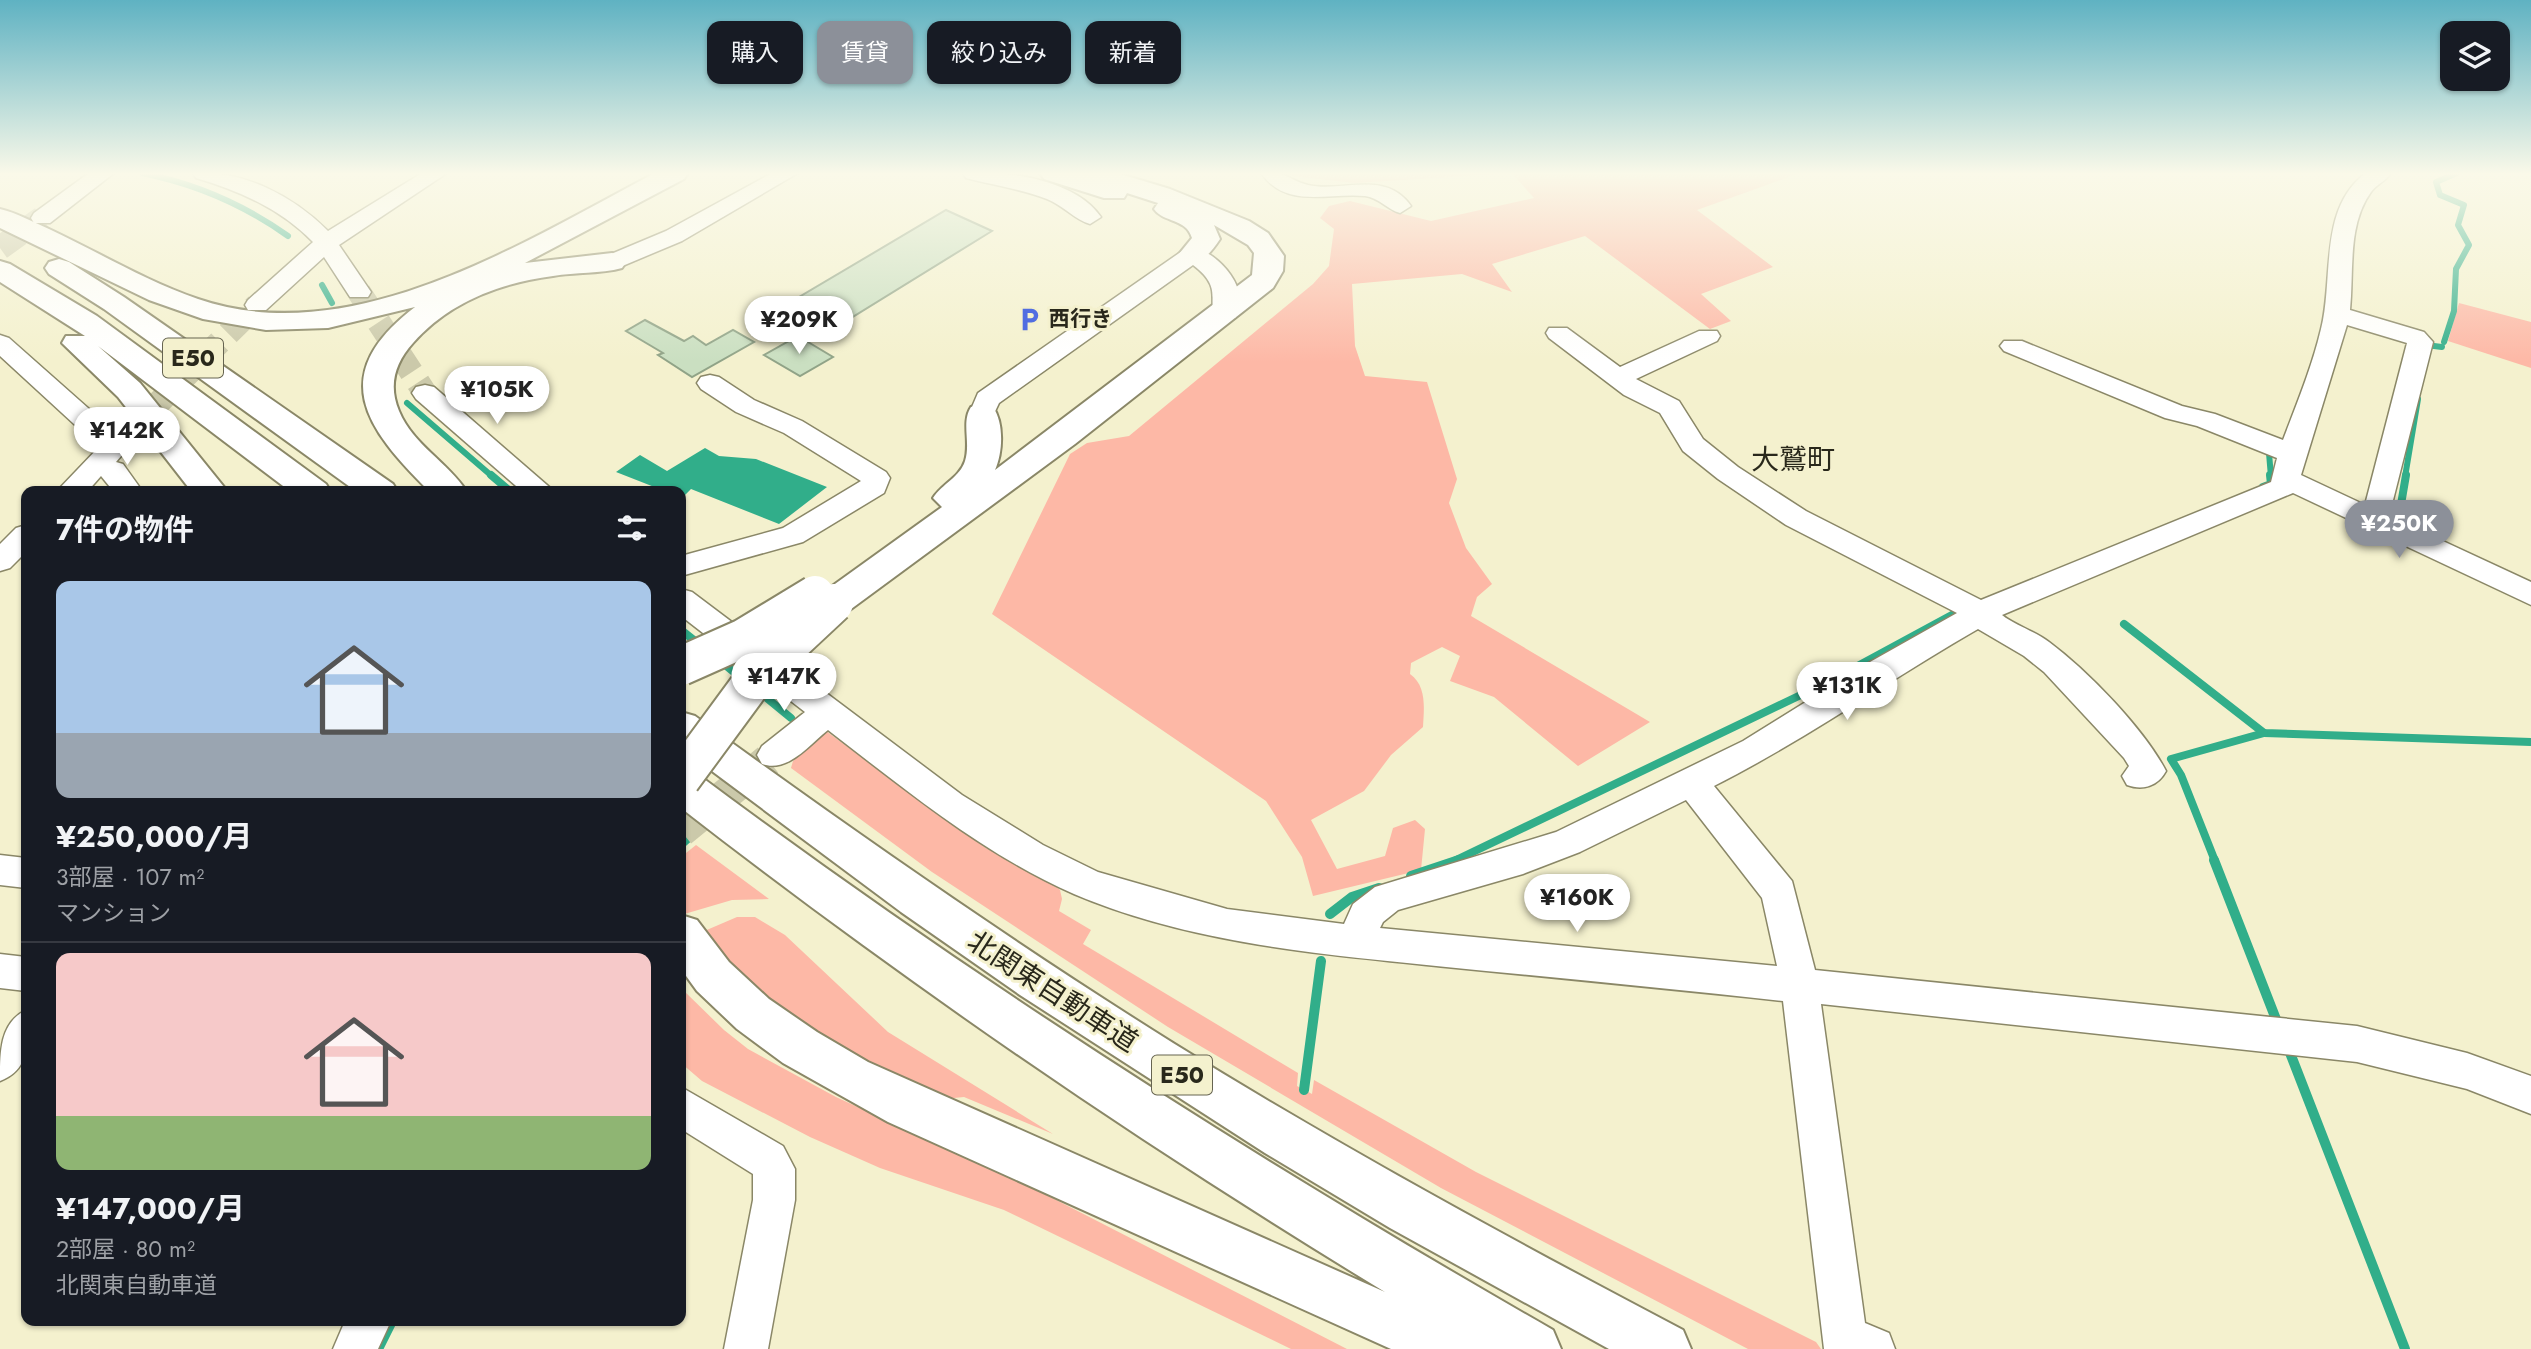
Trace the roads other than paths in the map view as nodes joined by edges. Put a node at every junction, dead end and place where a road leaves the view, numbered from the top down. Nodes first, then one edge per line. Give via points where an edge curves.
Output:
1 (5, 236) edge
2 (40, 236) edge
3 (319, 236) edge
4 (336, 236) edge
5 (548, 236) edge
6 (674, 236) edge
7 (1205, 236) edge
8 (1254, 236) edge
9 (2346, 236) edge
10 (326, 243) junction
11 (1193, 254) junction
12 (612, 262) joint
13 (0, 270) edge
14 (0, 277) edge
15 (359, 292) tunnel mouth
16 (257, 305) tunnel mouth
17 (1226, 313) junction
18 (2338, 314) junction
19 (1558, 333) dead end
20 (1708, 336) dead end
21 (0, 343) edge
22 (2013, 346) dead end
23 (1619, 377) junction
24 (709, 383) dead end
25 (425, 393) tunnel mouth
26 (982, 414) joint
27 (95, 466) junction
28 (2290, 467) junction
29 (75, 486) edge
30 (125, 486) edge
31 (206, 486) edge
32 (306, 486) edge
33 (373, 486) edge
34 (444, 486) edge
35 (534, 486) edge
36 (2372, 519) junction
37 (21, 540) edge
38 (0, 561) edge
39 (686, 565) edge
40 (2531, 594) edge
41 (825, 599) junction
42 (686, 604) edge
43 (1980, 614) junction
44 (686, 664) edge
45 (686, 710) edge
46 (827, 713) junction
47 (686, 731) edge
48 (774, 755) tunnel mouth
49 (725, 761) junction
50 (686, 772) edge
51 (2139, 776) dead end
52 (1692, 783) junction
53 (686, 789) edge
54 (0, 870) edge
55 (21, 872) edge
56 (1361, 942) junction
57 (689, 947) edge
58 (0, 971) edge
59 (21, 973) edge
60 (1800, 985) junction
61 (21, 1035) edge
62 (0, 1063) edge
63 (2531, 1095) edge
64 (686, 1109) edge
65 (366, 1326) edge
66 (1855, 1345) edge
67 (355, 1349) edge
68 (746, 1349) edge
69 (1454, 1349) edge
70 (1534, 1349) edge
71 (1664, 1349) edge

1 - 33 highway, E50 via 114,303
2 - 5 highway via 184,304 244,317 312,319 381,308 444,288
3 - 10 street
4 - 10 street
6 - 12 street
7 - 11 highway
8 - 17 highway via 1271,260 1269,271 1251,294
9 - 18 street
10 - 15 street
10 - 16 street
11 - 17 street via 1208,262 1226,288
11 - 26 street via 987,399
12 - 34 highway via 526,271 460,294 400,337 385,358 376,383 387,420
13 - 32 highway, E50 via 86,322
14 - 31 highway via 27,308 67,335 129,390
17 - 41 highway via 1052,445
18 - 28 street
18 - 36 street via 2420,342
19 - 23 street
20 - 23 street
21 - 27 street via 120,441
22 - 28 street via 2174,412 2206,420
23 - 43 street via 1670,407 1693,445 1796,518 1959,598
24 - 39 street via 876,478 874,486 793,535
25 - 35 street
26 - 41 highway via 986,448 974,479
27 - 29 street
27 - 30 street via 113,470
28 - 36 street
28 - 43 street via 2274,493
36 - 40 street
37 - 38 street
41 - 44 highway, bridge
41 - 50 highway, bridge via 759,673
42 - 46 street
43 - 51 street via 2055,664 2147,762 2149,771
43 - 52 street
45 - 49 highway
46 - 48 street
46 - 56 street via 990,832 1087,883 1227,925
47 - 49 highway, 北関東自動車道 / E50
49 - 71 highway, 北関東自動車道 / E50 via 972,938 1169,1067 1434,1226
52 - 56 street via 1568,842 1388,898 1361,922
52 - 60 street via 1779,892
53 - 70 highway, 北関東自動車道 / E50 via 1036,1045 1193,1146
54 - 55 street
56 - 60 street
57 - 69 highway via 739,1004 839,1072
58 - 59 street
60 - 63 street via 2357,1044 2467,1071
60 - 66 street
61 - 62 street
64 - 68 street via 769,1160 774,1169 774,1200
65 - 67 street

